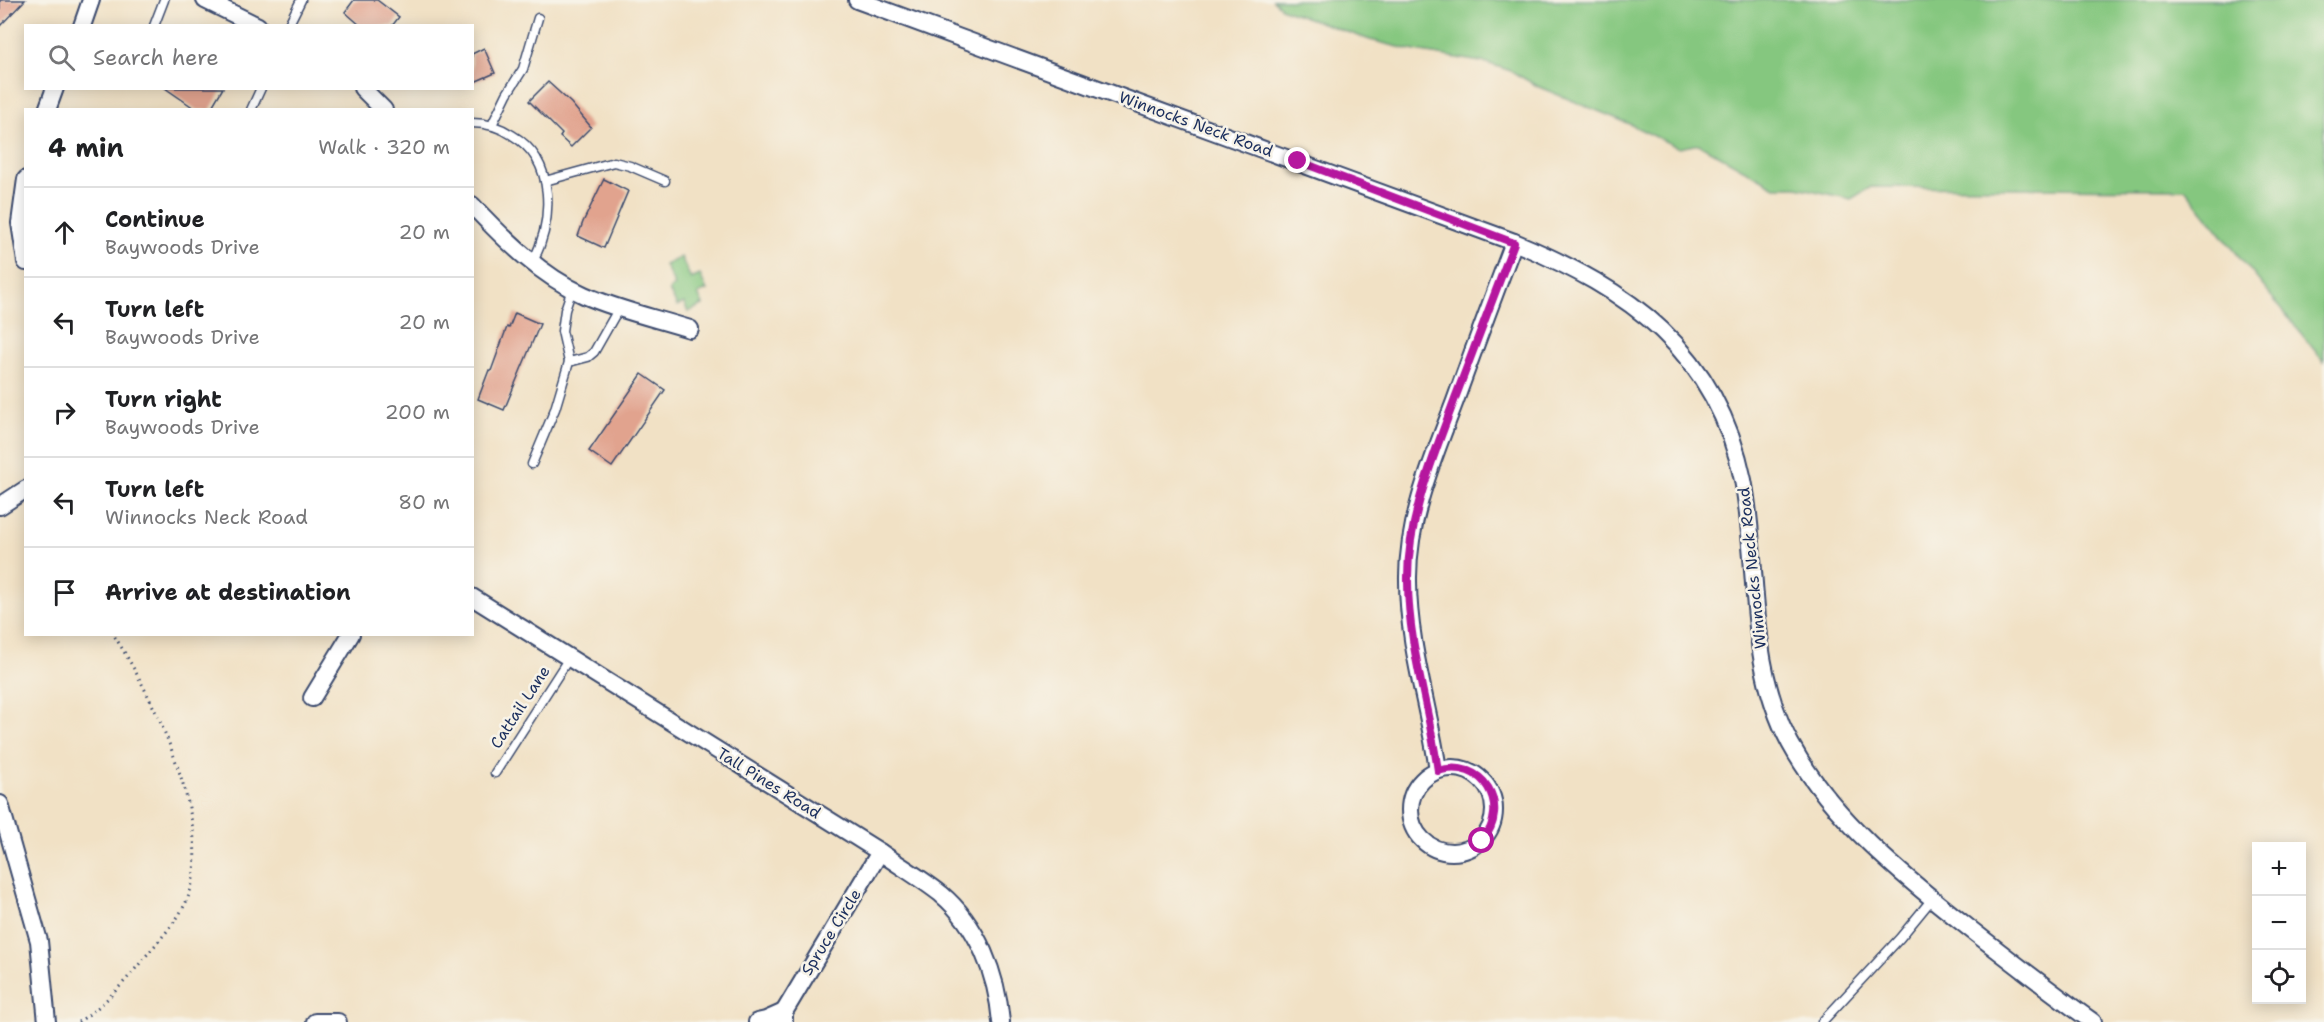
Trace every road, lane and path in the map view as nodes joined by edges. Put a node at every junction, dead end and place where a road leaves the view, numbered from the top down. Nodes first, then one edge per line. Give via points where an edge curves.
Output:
1 (91, 0) edge
2 (164, 0) edge
3 (205, 0) edge
4 (301, 0) edge
5 (857, 0) edge
6 (538, 18) dead end
7 (83, 24) edge
8 (155, 24) edge
9 (254, 24) edge
10 (289, 24) edge
11 (54, 90) edge
12 (260, 90) edge
13 (364, 90) edge
14 (48, 108) edge
15 (252, 108) edge
16 (382, 108) edge
17 (474, 123) edge
18 (492, 125) junction
19 (545, 181) junction
20 (665, 181) dead end
21 (24, 196) edge
22 (474, 207) edge
23 (1514, 243) junction
24 (24, 245) edge
25 (533, 262) junction
26 (572, 289) junction
27 (619, 308) junction
28 (690, 329) dead end
29 (569, 363) junction
30 (532, 464) dead end
31 (24, 490) edge
32 (0, 506) edge
33 (474, 598) edge
34 (114, 636) edge
35 (350, 636) edge
36 (569, 658) junction
37 (312, 698) dead end
38 (1438, 771) junction
39 (495, 773) dead end
40 (0, 804) edge
41 (880, 852) junction
42 (1932, 899) junction
43 (784, 1017) edge
44 (47, 1022) edge
45 (78, 1022) edge
46 (315, 1022) edge
47 (338, 1022) edge
48 (757, 1022) edge
49 (1001, 1022) edge
50 (1822, 1022) edge
51 (2093, 1022) edge

1 - 7 street
2 - 8 lane
3 - 9 street
4 - 10 lane
5 - 23 street, Winnocks Neck Road
6 - 18 lane via 524,69
11 - 14 street
12 - 15 lane
13 - 16 street
17 - 18 lane
18 - 19 lane via 532,151 541,163
19 - 20 lane via 614,162
19 - 25 lane via 547,217
21 - 24 street
22 - 25 street
23 - 38 street via 1441,438 1411,537 1407,580 1410,620
23 - 42 street, Winnocks Neck Road via 1590,277 1638,309 1679,346 1705,382 1723,414 1742,476 1758,640 1771,699 1785,732 1805,767 1841,813
25 - 26 street
26 - 27 street
26 - 29 lane via 562,331
27 - 28 street
27 - 29 lane via 594,352
29 - 30 lane
31 - 32 street
33 - 36 street, Tall Pines Road
34 - 45 path via 167,734 191,816 193,883 186,902 166,932 111,997
35 - 37 street
36 - 39 lane, Cattail Lane
36 - 41 street, Tall Pines Road
38 - 38 street via 1425,777 1413,795 1412,823 1423,842 1435,849 1449,853 1464,851 1482,841 1491,829 1495,808 1492,794 1484,782 1466,770
40 - 44 street via 39,941
41 - 43 street, Spruce Circle
41 - 49 street, Tall Pines Road via 941,894 967,923 994,981
42 - 50 lane
42 - 51 street, Winnocks Neck Road
43 - 48 street, Spruce Circle
46 - 47 street

